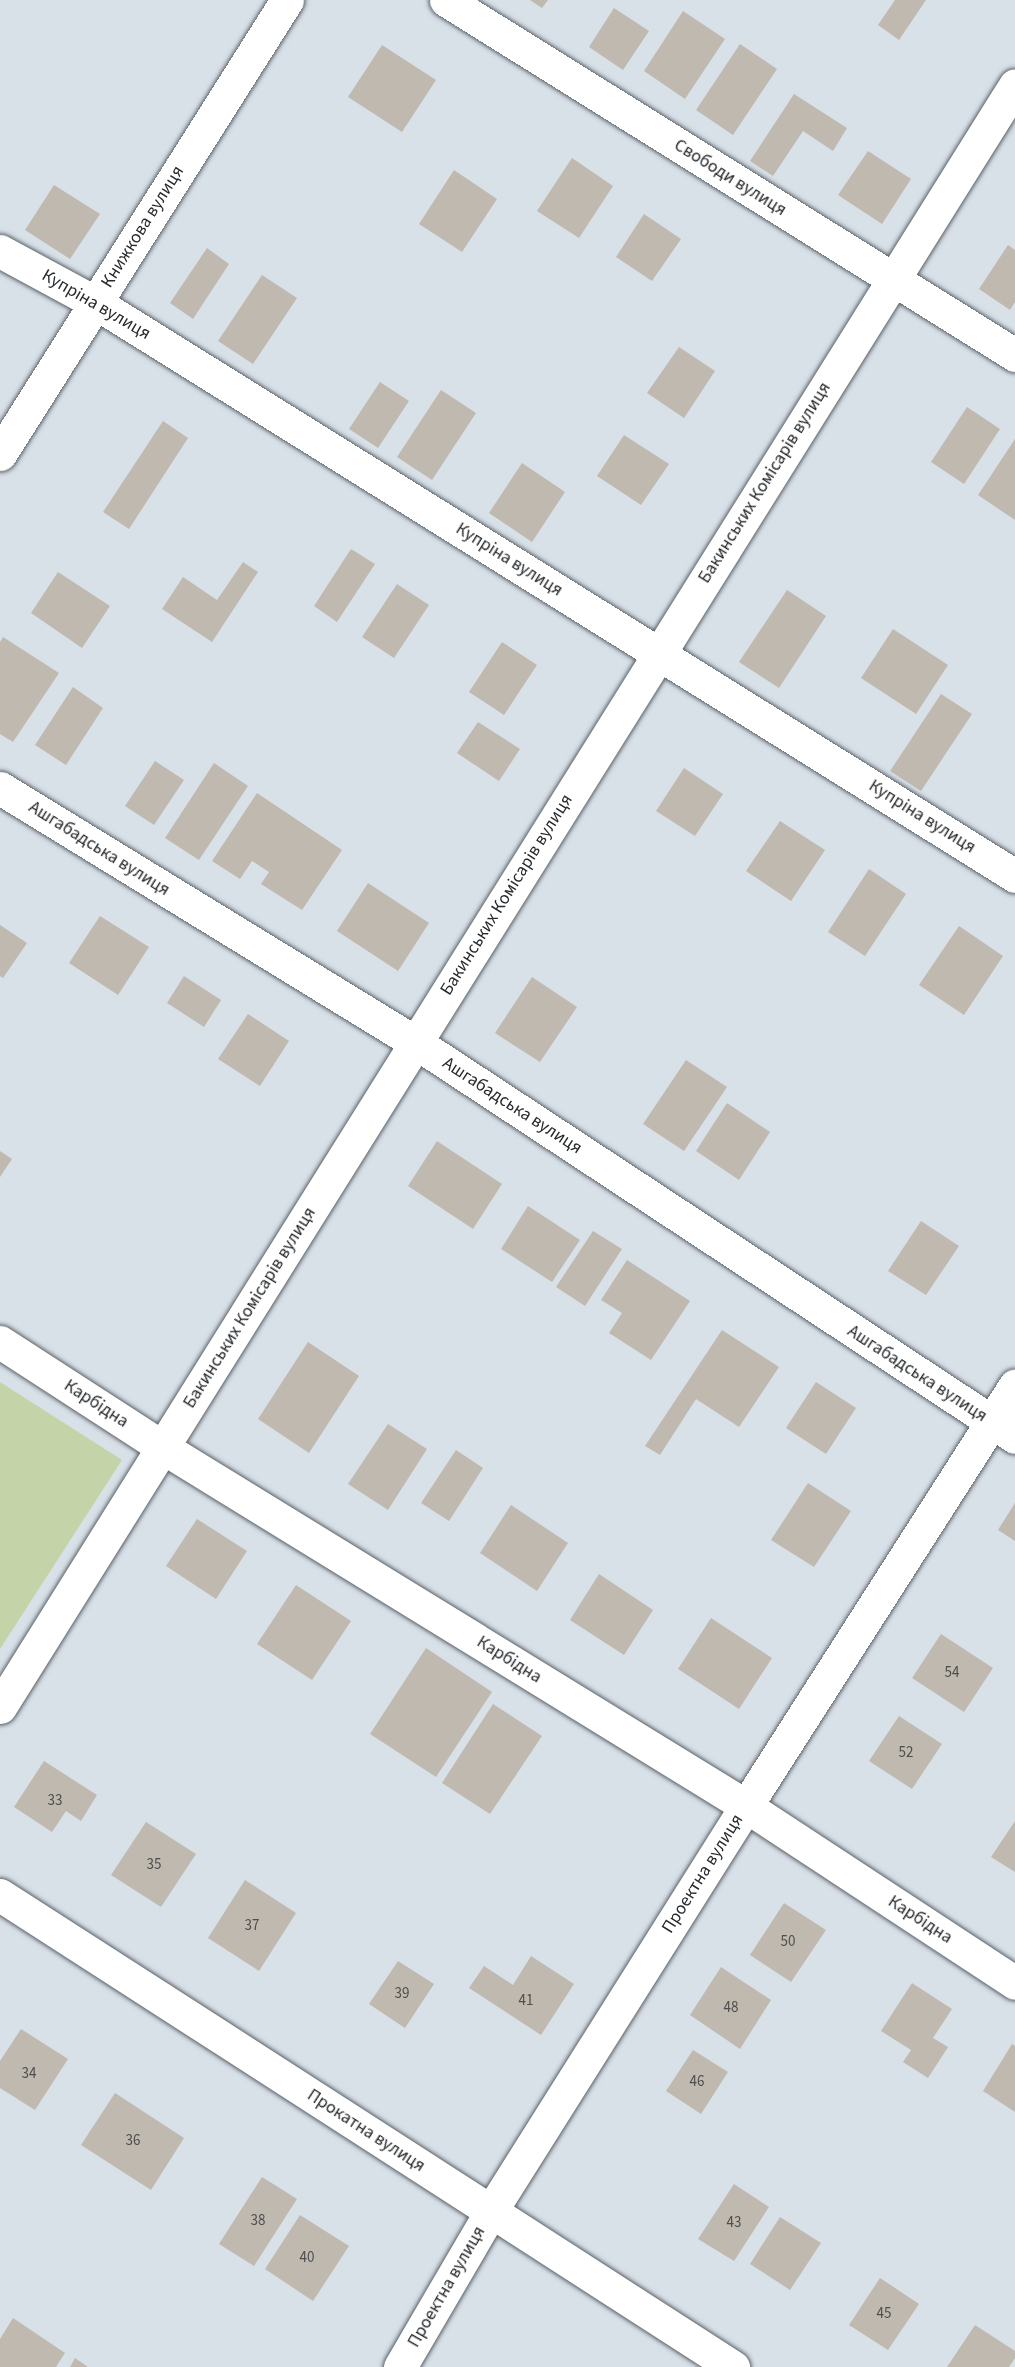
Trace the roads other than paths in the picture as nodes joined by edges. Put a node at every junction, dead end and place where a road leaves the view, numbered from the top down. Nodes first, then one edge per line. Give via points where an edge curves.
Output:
1 (287, 0) edge
2 (446, 0) edge
3 (1015, 85) edge
4 (0, 251) edge
5 (893, 279) junction
6 (96, 303) junction
7 (1015, 355) edge
8 (0, 454) edge
9 (658, 654) junction
10 (0, 788) edge
11 (1015, 876) edge
12 (415, 1042) junction
13 (0, 1342) edge
14 (1015, 1386) edge
15 (1004, 1430) edge
16 (162, 1447) junction
17 (0, 1707) edge
18 (746, 1806) junction
19 (0, 1894) edge
20 (1015, 1983) edge
21 (491, 2211) junction
22 (400, 2367) edge
23 (733, 2367) edge

1 - 6 street, Книжкова вулиця
2 - 5 street, Свободи вулиця
3 - 5 street, Бакинських Комісарів вулиця
4 - 6 street, Купріна вулиця
5 - 7 street, Свободи вулиця
5 - 9 street, Бакинських Комісарів вулиця
6 - 8 street, Книжкова вулиця
6 - 9 street, Купріна вулиця
9 - 11 street, Купріна вулиця
9 - 12 street, Бакинських Комісарів вулиця
10 - 12 street, Ашгабадська вулиця
12 - 15 street, Ашгабадська вулиця
12 - 16 street, Бакинських Комісарів вулиця
13 - 16 street, Карбідна
14 - 15 street, Проектна вулиця
15 - 18 street, Проектна вулиця
16 - 17 street, Бакинських Комісарів вулиця
16 - 18 street, Карбідна
18 - 20 street, Карбідна
18 - 21 street, Проектна вулиця
19 - 21 street, Прокатна вулиця
21 - 22 street, Проектна вулиця
21 - 23 street, Прокатна вулиця

